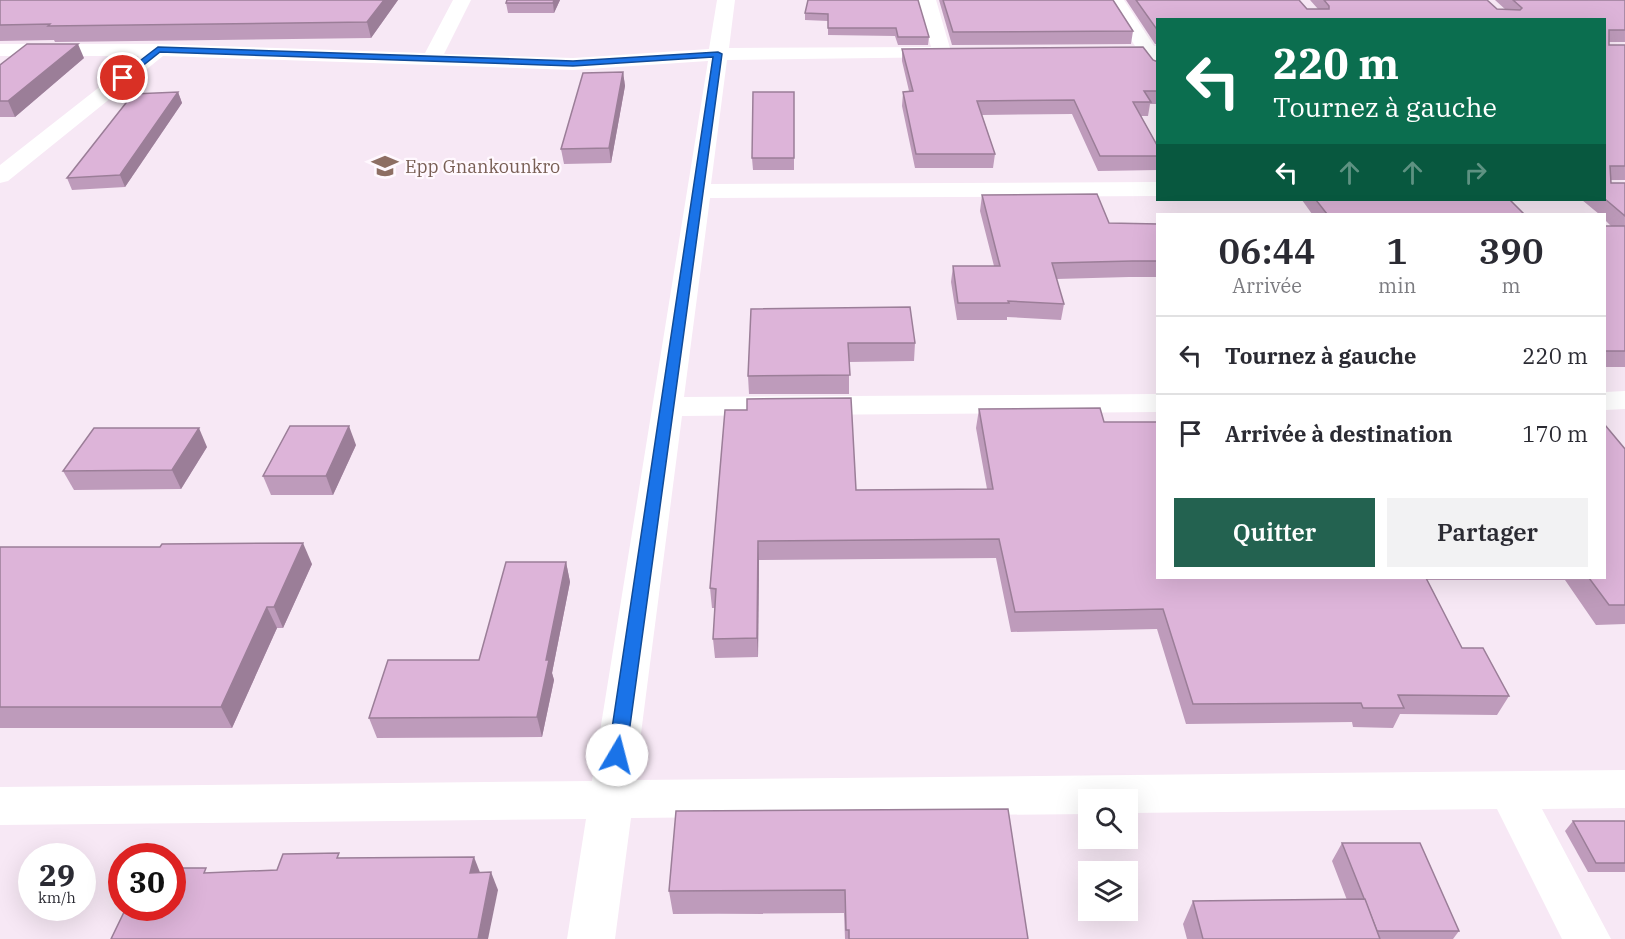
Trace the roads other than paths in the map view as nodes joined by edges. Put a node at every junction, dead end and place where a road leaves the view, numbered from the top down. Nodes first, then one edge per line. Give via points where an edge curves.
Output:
1 (462, 0) edge
2 (726, 0) edge
3 (927, 0) edge
4 (1115, 0) edge
5 (0, 50) edge
6 (158, 50) junction
7 (1080, 52) edge
8 (942, 53) junction
9 (965, 53) edge
10 (718, 54) junction
11 (1155, 57) edge
12 (432, 58) junction
13 (0, 176) edge
14 (1156, 189) edge
15 (699, 190) junction
16 (1606, 400) edge
17 (1625, 400) edge
18 (1156, 404) edge
19 (668, 407) junction
20 (1625, 789) edge
21 (1509, 790) junction
22 (610, 801) junction
23 (0, 806) edge
24 (591, 939) edge
25 (1587, 939) edge

1 - 12 street
2 - 10 street
3 - 8 street
4 - 11 street
5 - 6 street
6 - 12 street
6 - 13 street
7 - 11 street
8 - 9 street
8 - 10 street
10 - 12 street via 573,64
10 - 15 street
14 - 15 street
15 - 19 street
16 - 17 street
18 - 19 street
19 - 22 street
20 - 21 street
21 - 22 street
21 - 25 street
22 - 23 street
22 - 24 street

